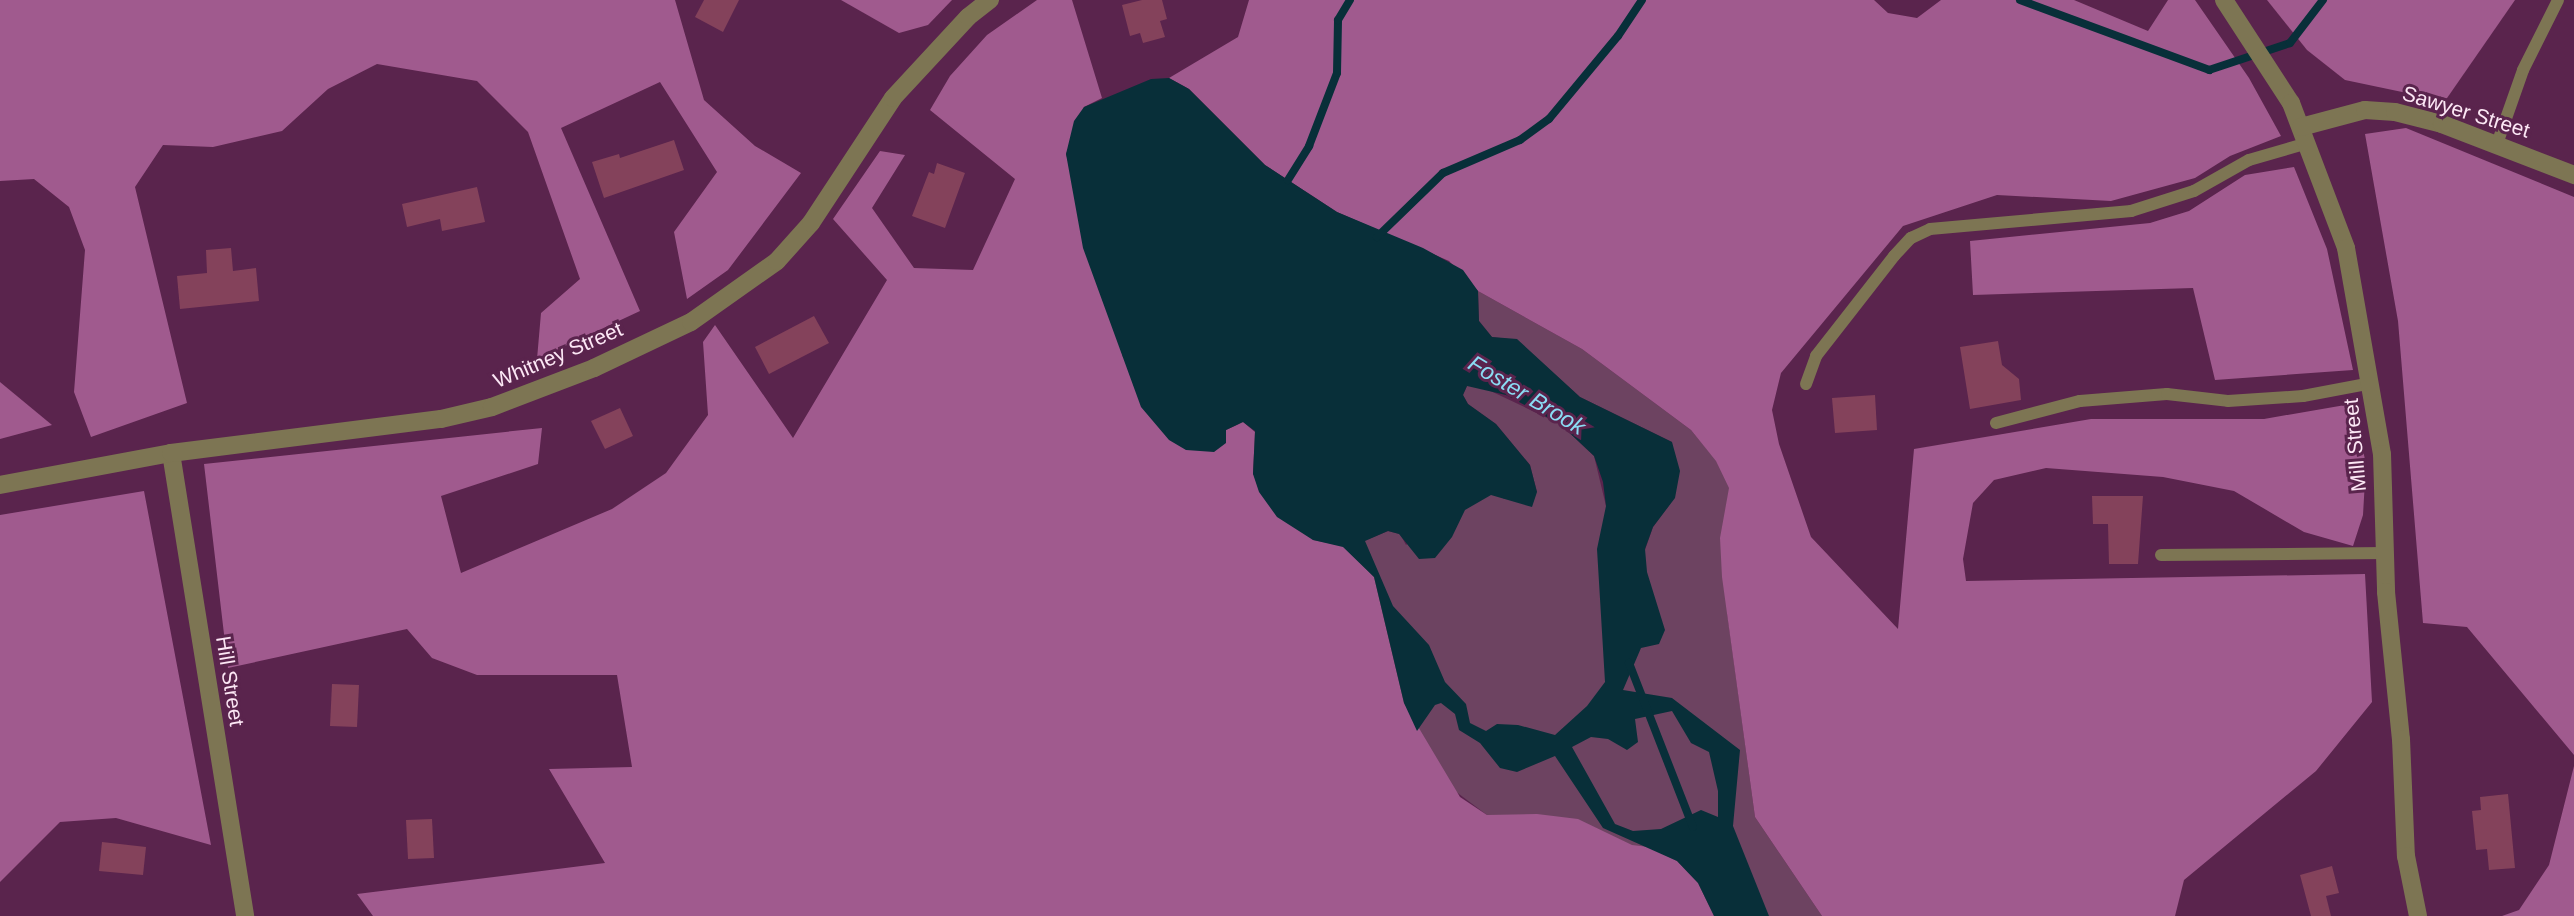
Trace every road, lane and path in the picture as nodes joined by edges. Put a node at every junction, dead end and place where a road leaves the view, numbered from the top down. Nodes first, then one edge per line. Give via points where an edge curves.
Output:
1 (990, 0) edge
2 (2224, 0) edge
3 (2558, 0) edge
4 (2304, 135) junction
5 (2497, 144) junction
6 (2574, 175) edge
7 (2372, 383) junction
8 (1806, 384) dead end
9 (1996, 423) dead end
10 (170, 453) junction
11 (0, 485) edge
12 (2385, 553) junction
13 (2161, 555) dead end
14 (245, 916) edge
15 (2418, 916) edge

1 - 10 street, Whitney Street via 968,17 893,98 811,223 776,261 691,322 594,368 492,408 440,419
2 - 4 street, Mill Street via 2270,68
3 - 5 lane via 2523,70
4 - 5 street, Sawyer Street via 2365,110 2395,112
4 - 7 street, Mill Street via 2346,248
4 - 8 lane via 2194,191 2131,211 1930,229 1911,238 1816,356
5 - 6 street, Sawyer Street
7 - 9 lane via 2303,396 2228,401 2168,394 2080,401
7 - 12 street, Mill Street via 2382,454
10 - 11 street, Whitney Street
10 - 14 street, Hill Street
12 - 13 lane
12 - 15 street, Mill Street via 2406,856

